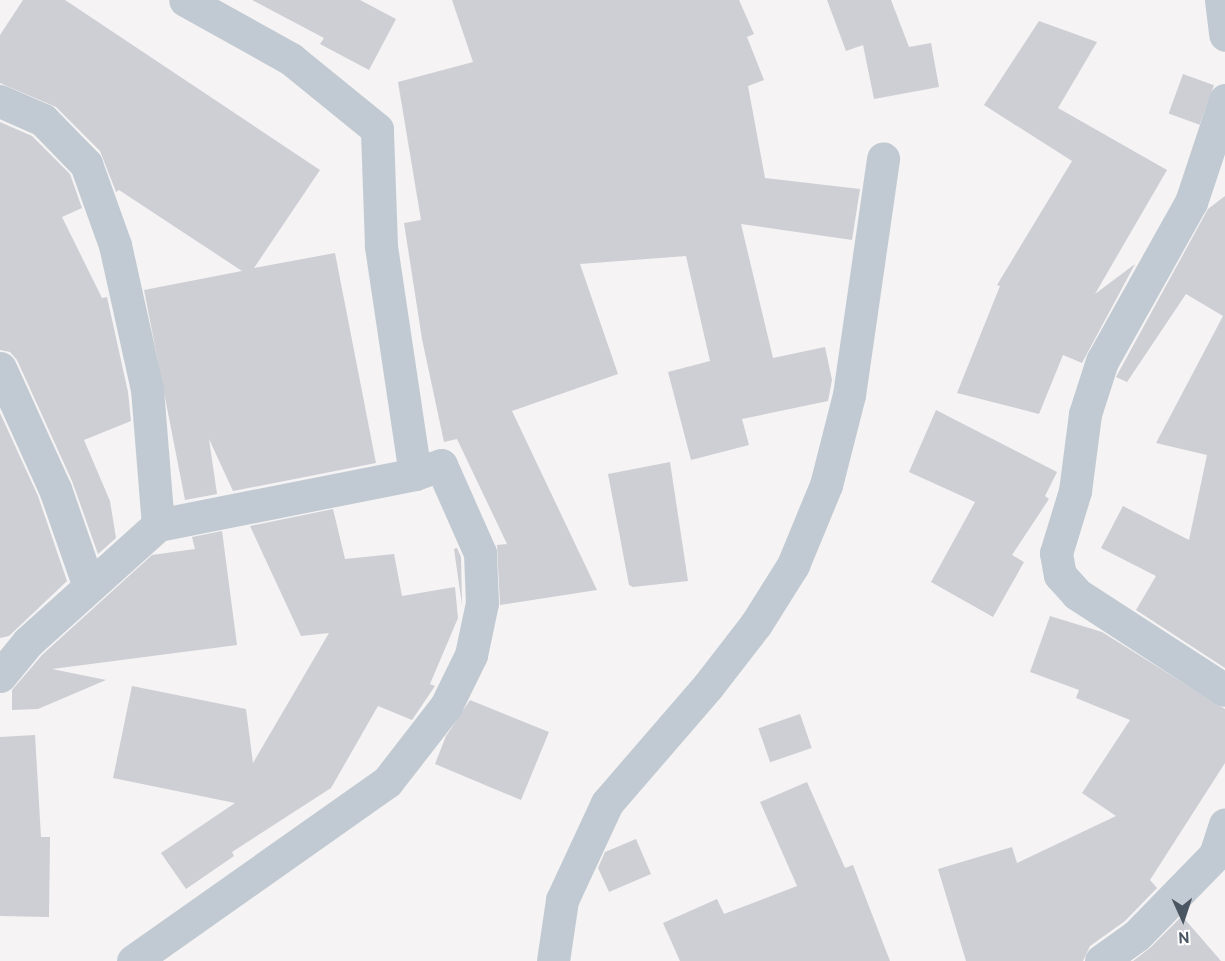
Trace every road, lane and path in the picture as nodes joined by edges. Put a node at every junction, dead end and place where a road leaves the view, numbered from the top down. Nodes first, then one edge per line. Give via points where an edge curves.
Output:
1 (185, 0) edge
2 (1221, 0) edge
3 (1225, 35) edge
4 (1225, 100) edge
5 (0, 101) edge
6 (883, 158) dead end
7 (0, 368) edge
8 (416, 474) junction
9 (158, 525) junction
10 (88, 584) junction
11 (0, 676) edge
12 (1225, 690) edge
13 (1225, 825) edge
14 (1220, 852) edge
15 (133, 961) edge
16 (552, 961) edge
17 (1101, 961) edge

1 - 8 street via 291,59 377,129 381,246
2 - 3 street
4 - 12 street via 1191,202 1102,361 1085,414 1075,491 1056,553 1060,575 1077,594
5 - 9 street via 43,120 86,164 115,244 147,389
6 - 16 street via 849,395 822,495 793,565 756,624 607,802 562,900
7 - 10 street via 55,489
8 - 9 street
8 - 15 street via 441,465 480,553 482,603 471,655 446,706 387,782
9 - 10 street
10 - 11 street via 28,642
13 - 14 street
14 - 17 street via 1137,935

